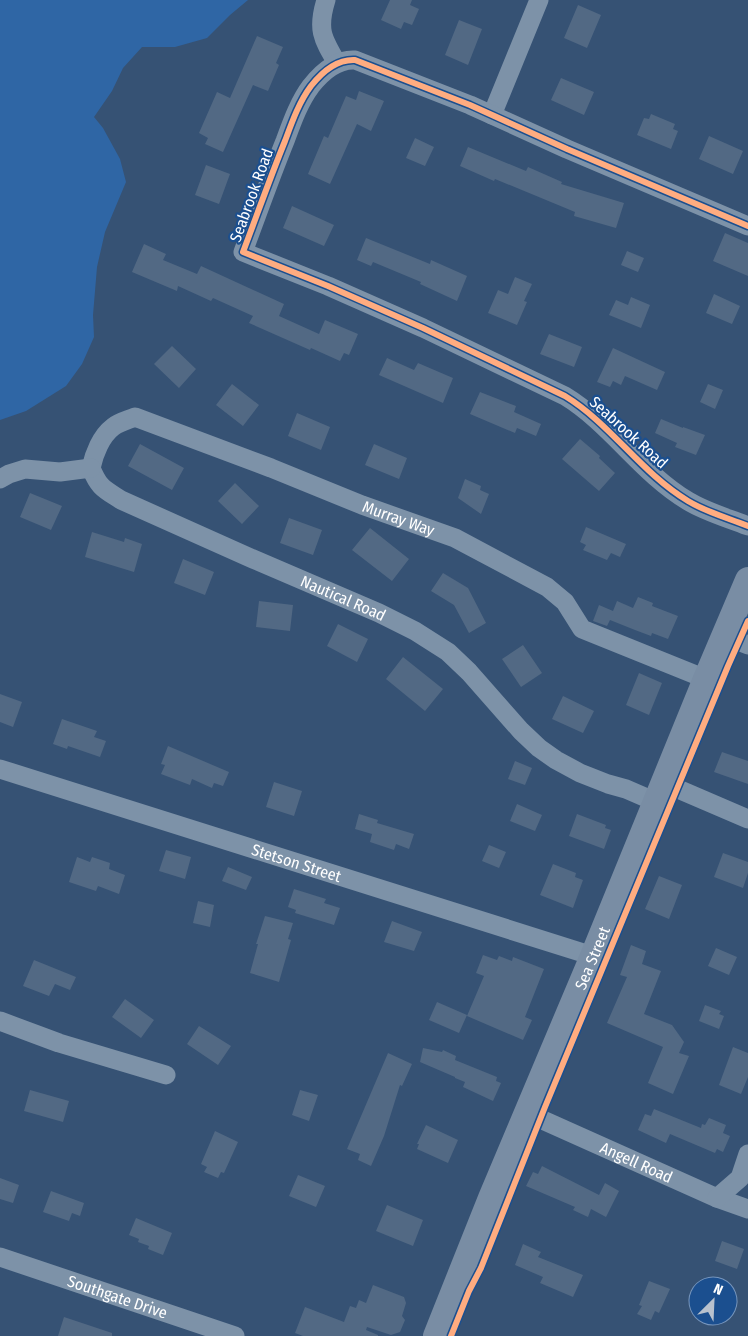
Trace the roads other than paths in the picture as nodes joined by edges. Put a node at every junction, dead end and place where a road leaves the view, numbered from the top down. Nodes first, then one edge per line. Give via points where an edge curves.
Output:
1 (326, 0) edge
2 (539, 0) edge
3 (337, 63) junction
4 (492, 115) junction
5 (748, 226) edge
6 (91, 468) junction
7 (0, 479) edge
8 (748, 526) edge
9 (748, 580) edge
10 (736, 640) edge
11 (706, 679) junction
12 (0, 769) edge
13 (660, 793) junction
14 (748, 819) edge
15 (593, 956) junction
16 (0, 1021) edge
17 (166, 1075) dead end
18 (527, 1113) junction
19 (748, 1154) edge
20 (717, 1198) junction
21 (748, 1209) edge
22 (0, 1257) edge
23 (235, 1336) edge
24 (436, 1336) edge

1 - 3 street via 321,28
2 - 4 street
3 - 4 street via 355,60
3 - 8 street, Seabrook Road via 311,86 298,108 243,252 406,320 565,396 688,501
4 - 5 street
6 - 7 street via 60,472 25,469
6 - 11 street, Murray Way via 95,451 112,428 135,417 455,538 547,587 565,602 582,629
6 - 13 street, Nautical Road via 103,489 121,500 379,613 448,652 521,730 556,760 608,784
9 - 10 street, Sea Street
10 - 11 street, Sea Street
11 - 13 street, Sea Street
12 - 15 street, Stetson Street
13 - 14 street, Nautical Road
13 - 15 street, Sea Street
15 - 18 street, Sea Street
16 - 17 street via 59,1043
18 - 20 street, Angell Road
18 - 24 street, Sea Street
19 - 20 street via 740,1178
20 - 21 street, Angell Road
22 - 23 street, Southgate Drive

